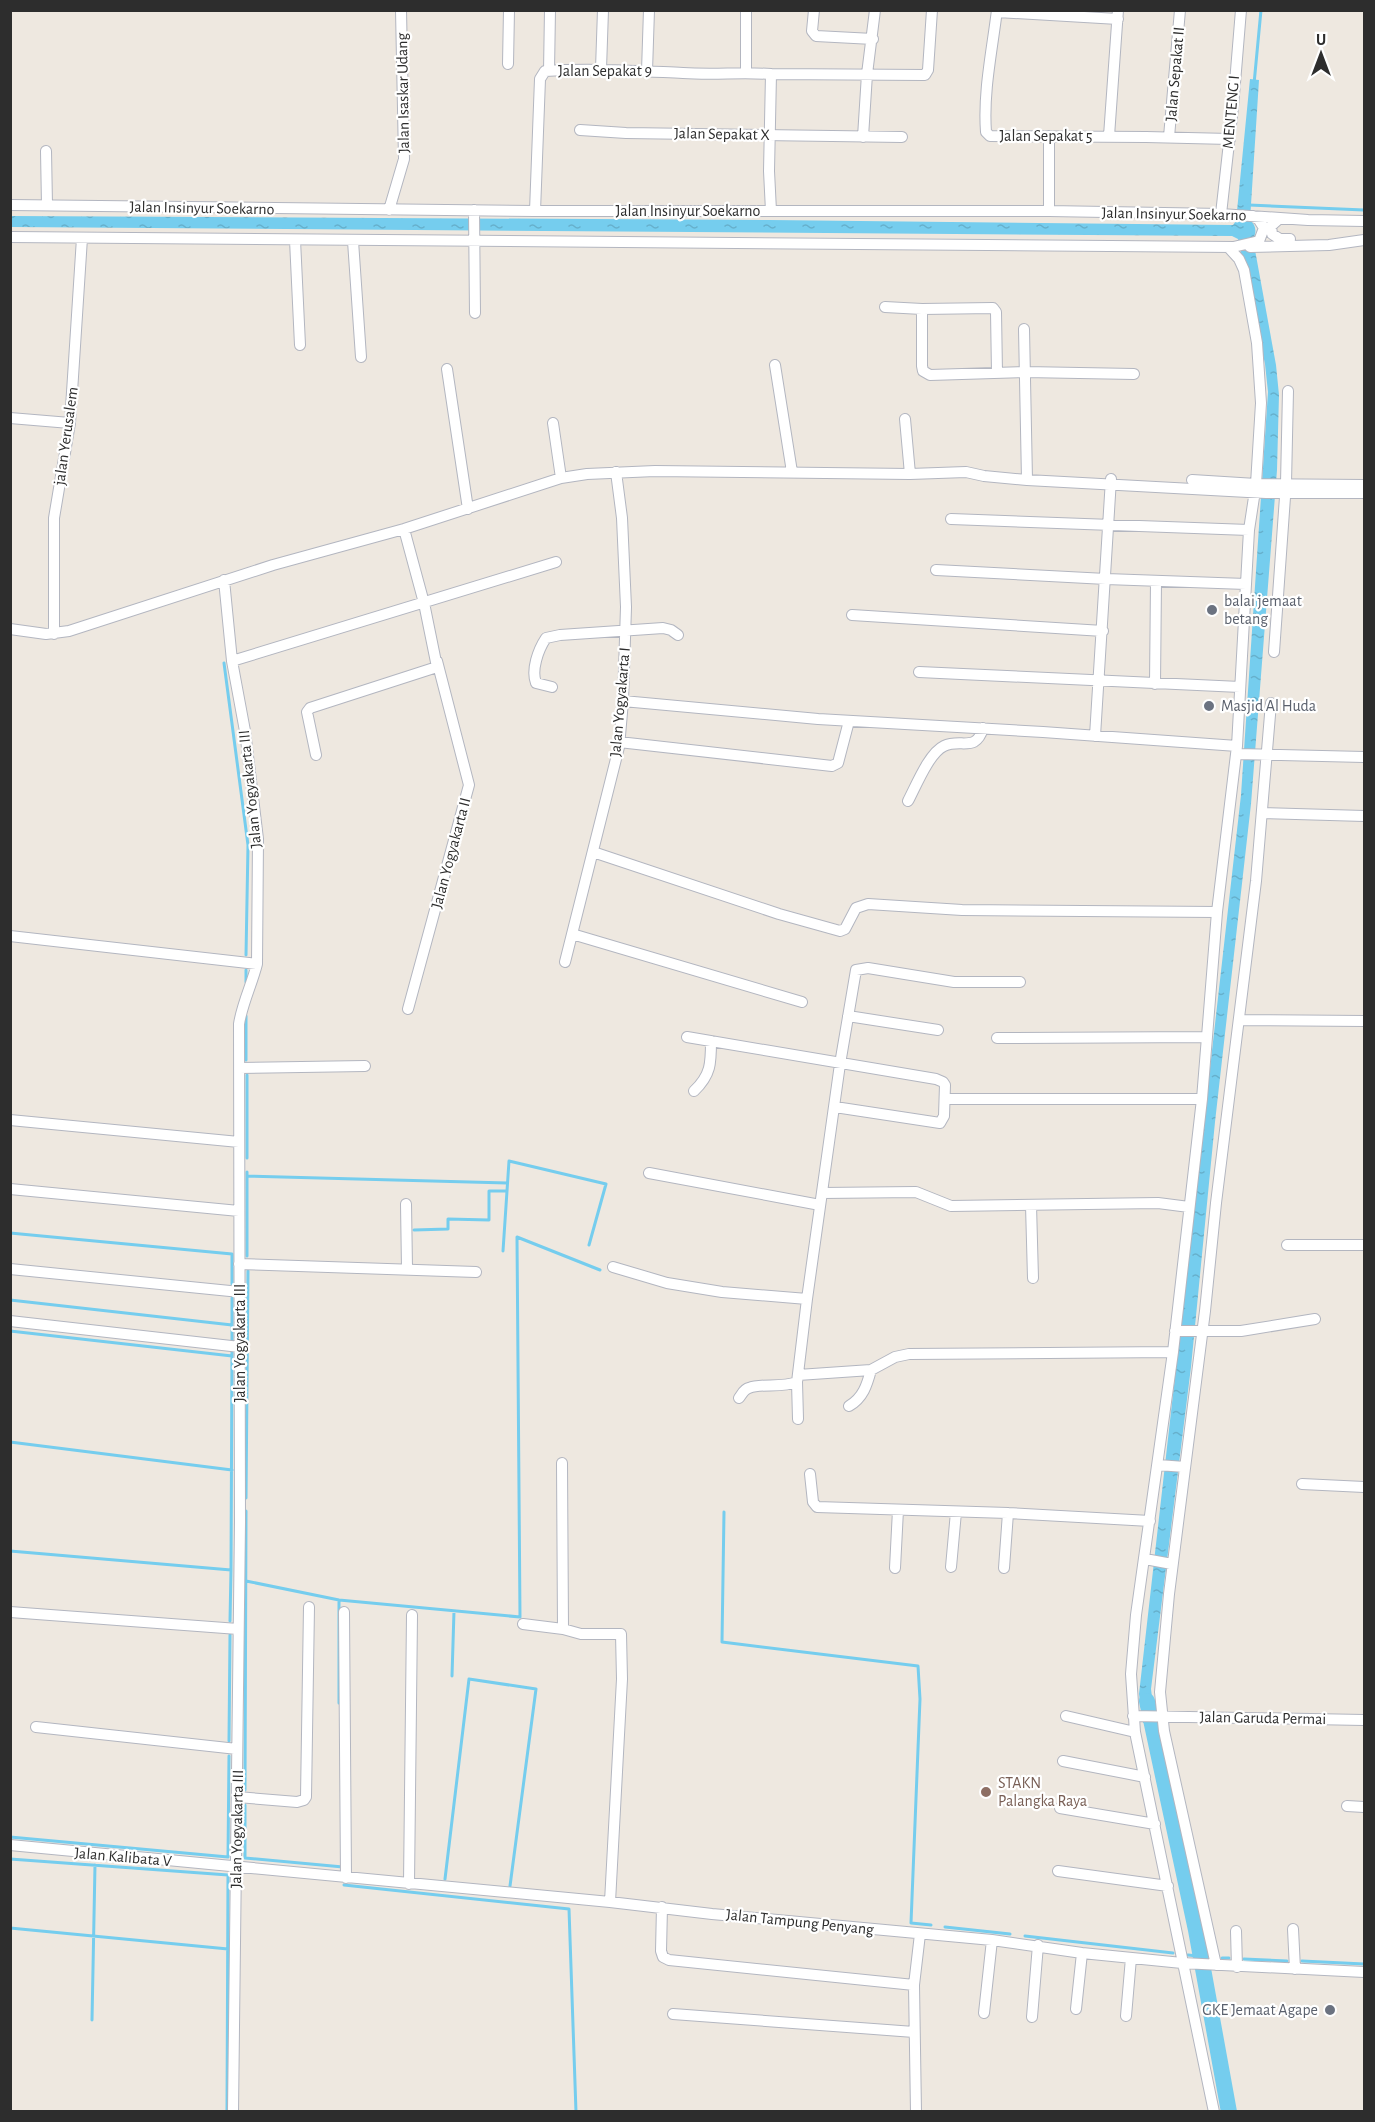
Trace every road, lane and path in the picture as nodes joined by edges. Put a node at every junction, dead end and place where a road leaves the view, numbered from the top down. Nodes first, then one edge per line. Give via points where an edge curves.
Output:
1 (401, 10) edge
2 (509, 10) edge
3 (550, 10) edge
4 (603, 10) edge
5 (649, 10) edge
6 (746, 10) edge
7 (814, 10) edge
8 (875, 10) edge
9 (932, 10) edge
10 (1180, 10) edge
11 (1241, 10) edge
12 (997, 11) edge
13 (1055, 12) edge
14 (1118, 15) edge
15 (873, 39) junction
16 (508, 64) dead end
17 (601, 69) junction
18 (647, 70) junction
19 (549, 71) junction
20 (746, 72) junction
21 (771, 74) junction
22 (867, 74) junction
23 (580, 130) dead end
24 (770, 135) junction
25 (1049, 136) junction
26 (1109, 136) junction
27 (863, 137) junction
28 (902, 137) dead end
29 (1170, 137) junction
30 (1230, 139) junction
31 (46, 151) dead end
32 (10, 205) edge
33 (47, 206) junction
34 (389, 210) junction
35 (771, 211) junction
36 (1049, 211) junction
37 (535, 212) junction
38 (1221, 214) junction
39 (1251, 216) junction
40 (1280, 218) junction
41 (474, 219) junction
42 (1365, 221) edge
43 (10, 237) edge
44 (82, 238) junction
45 (295, 240) junction
46 (1362, 240) edge
47 (353, 241) junction
48 (473, 242) junction
49 (1262, 245) junction
50 (1236, 246) junction
51 (885, 307) dead end
52 (922, 309) junction
53 (475, 313) dead end
54 (1024, 329) dead end
55 (300, 345) dead end
56 (361, 357) dead end
57 (775, 364) dead end
58 (447, 369) dead end
59 (1025, 372) junction
60 (997, 373) junction
61 (1134, 374) dead end
62 (1288, 392) dead end
63 (10, 418) edge
64 (905, 419) dead end
65 (70, 423) junction
66 (554, 423) dead end
67 (616, 472) junction
68 (792, 472) junction
69 (910, 474) junction
70 (1027, 476) junction
71 (561, 478) junction
72 (1111, 480) junction
73 (1365, 485) edge
74 (1260, 488) junction
75 (1283, 488) junction
76 (1365, 493) edge
77 (468, 509) junction
78 (951, 519) dead end
79 (1110, 526) junction
80 (404, 529) junction
81 (1249, 531) junction
82 (556, 562) dead end
83 (936, 570) dead end
84 (1106, 579) junction
85 (224, 580) junction
86 (1156, 581) junction
87 (1246, 584) junction
88 (424, 603) junction
89 (852, 615) dead end
90 (10, 629) edge
91 (626, 631) junction
92 (1103, 631) junction
93 (54, 634) junction
94 (678, 635) dead end
95 (1274, 652) dead end
96 (232, 661) junction
97 (437, 661) junction
98 (919, 672) dead end
99 (1099, 681) junction
100 (1155, 684) junction
101 (552, 687) dead end
102 (1240, 687) junction
103 (623, 701) junction
104 (1271, 703) dead end
105 (849, 721) junction
106 (983, 728) junction
107 (1095, 736) junction
108 (619, 742) junction
109 (1239, 751) junction
110 (316, 755) dead end
111 (1264, 755) junction
112 (1365, 757) edge
113 (908, 801) dead end
114 (1263, 813) junction
115 (1365, 816) edge
116 (593, 852) junction
117 (1217, 912) junction
118 (572, 934) junction
119 (10, 936) edge
120 (565, 962) dead end
121 (257, 964) junction
122 (1020, 982) dead end
123 (802, 1002) dead end
124 (408, 1010) dead end
125 (848, 1016) junction
126 (1240, 1020) junction
127 (1365, 1021) edge
128 (938, 1030) dead end
129 (1207, 1036) junction
130 (687, 1037) dead end
131 (997, 1038) dead end
132 (711, 1041) junction
133 (840, 1064) junction
134 (365, 1066) dead end
135 (239, 1068) junction
136 (694, 1091) dead end
137 (945, 1099) junction
138 (1202, 1099) junction
139 (835, 1107) junction
140 (10, 1120) edge
141 (239, 1142) junction
142 (649, 1173) dead end
143 (10, 1189) edge
144 (821, 1199) junction
145 (406, 1204) dead end
146 (1030, 1205) junction
147 (1189, 1207) junction
148 (239, 1211) junction
149 (1287, 1245) dead end
150 (1365, 1245) edge
151 (239, 1264) junction
152 (613, 1267) dead end
153 (407, 1268) junction
154 (10, 1269) edge
155 (476, 1272) dead end
156 (1033, 1278) dead end
157 (240, 1292) junction
158 (807, 1299) junction
159 (1315, 1319) dead end
160 (10, 1321) edge
161 (1189, 1332) junction
162 (240, 1347) junction
163 (1173, 1352) junction
164 (872, 1370) junction
165 (797, 1379) junction
166 (739, 1398) dead end
167 (849, 1406) dead end
168 (798, 1419) dead end
169 (562, 1463) dead end
170 (1172, 1466) junction
171 (810, 1474) dead end
172 (1302, 1484) dead end
173 (1365, 1487) edge
174 (898, 1510) junction
175 (956, 1512) junction
176 (1008, 1514) junction
177 (1150, 1521) junction
178 (1147, 1559) junction
179 (1170, 1563) junction
180 (951, 1567) dead end
181 (895, 1568) dead end
182 (1004, 1568) dead end
183 (309, 1606) dead end
184 (10, 1612) edge
185 (344, 1612) dead end
186 (412, 1615) dead end
187 (523, 1624) dead end
188 (238, 1629) junction
189 (563, 1629) junction
190 (1066, 1716) dead end
191 (1137, 1716) junction
192 (1157, 1716) junction
193 (1365, 1720) edge
194 (36, 1727) dead end
195 (1135, 1732) junction
196 (237, 1749) junction
197 (1063, 1761) dead end
198 (1145, 1777) junction
199 (237, 1797) junction
200 (1347, 1806) dead end
201 (1365, 1807) edge
202 (1060, 1808) dead end
203 (1155, 1824) junction
204 (10, 1845) edge
205 (237, 1866) junction
206 (1058, 1871) dead end
207 (346, 1878) junction
208 (409, 1884) junction
209 (1168, 1886) junction
210 (610, 1902) junction
211 (662, 1907) junction
212 (1293, 1929) dead end
213 (1236, 1931) dead end
214 (920, 1934) junction
215 (992, 1940) junction
216 (1038, 1946) junction
217 (1082, 1953) junction
218 (1131, 1958) junction
219 (1182, 1963) junction
220 (1207, 1965) junction
221 (1237, 1967) junction
222 (1295, 1969) junction
223 (1365, 1972) edge
224 (914, 1985) junction
225 (1076, 2009) dead end
226 (984, 2013) dead end
227 (672, 2014) dead end
228 (1126, 2016) dead end
229 (1032, 2018) dead end
230 (914, 2032) junction
231 (233, 2112) edge
232 (916, 2112) edge
233 (1214, 2112) edge

1 - 34 street, Jalan Isaskar Udang via 404,159
2 - 16 street
3 - 19 street
4 - 17 street
5 - 18 street
6 - 20 street
7 - 15 street via 812,31 816,36
8 - 15 street
9 - 22 street, Jalan Sepakat 9 via 927,75
10 - 29 street, Jalan Sepakat II
11 - 30 street, MENTENG I
12 - 13 street
12 - 25 street, Jalan Sepakat 5 via 986,132 995,138
13 - 14 street
14 - 26 street
15 - 22 street
17 - 18 street, Jalan Sepakat 9
17 - 19 street, Jalan Sepakat 9
18 - 20 street, Jalan Sepakat 9
19 - 37 street, Jalan Sepakat 9 via 541,75
20 - 21 street, Jalan Sepakat 9
21 - 22 street, Jalan Sepakat 9
21 - 24 street
22 - 27 street
23 - 24 street, Jalan Sepakat X
24 - 27 street, Jalan Sepakat X
24 - 35 street
25 - 26 street, Jalan Sepakat 5
25 - 36 street
26 - 29 street, Jalan Sepakat 5
27 - 28 street, Jalan Sepakat X
29 - 30 street, Jalan Sepakat 5
30 - 38 street, MENTENG I
31 - 33 street
32 - 33 street, Jalan Insinyur Soekarno
33 - 34 street, Jalan Insinyur Soekarno
34 - 41 street, Jalan Insinyur Soekarno
35 - 36 street, Jalan Insinyur Soekarno
35 - 37 street, Jalan Insinyur Soekarno
36 - 38 street, Jalan Insinyur Soekarno
37 - 41 street, Jalan Insinyur Soekarno
38 - 39 street, Jalan Insinyur Soekarno
39 - 40 street, Jalan Insinyur Soekarno
39 - 49 street via 1264,228 1259,241
40 - 42 street, Jalan Insinyur Soekarno
40 - 46 street via 1271,230 1280,239
41 - 48 street
43 - 44 street, Jalan Insinyur Soekarno
44 - 45 street, Jalan Insinyur Soekarno
44 - 65 street, jalan Yerusalem
45 - 47 street, Jalan Insinyur Soekarno
45 - 55 street
46 - 49 street, Jalan Insinyur Soekarno via 1329,245
47 - 48 street, Jalan Insinyur Soekarno
47 - 56 street
48 - 50 street, Jalan Insinyur Soekarno
48 - 53 street
49 - 50 street, Jalan Insinyur Soekarno
50 - 74 street via 1258,352
51 - 52 street
52 - 60 street via 993,308
52 - 60 street via 923,371 930,375
54 - 59 street
57 - 68 street
58 - 77 street
59 - 60 street
59 - 61 street
59 - 70 street
62 - 75 street
63 - 65 street
64 - 69 street
65 - 93 street, jalan Yerusalem via 54,518
66 - 71 street
67 - 68 street
67 - 71 street
67 - 91 street, Jalan Yogyakarta I via 622,518
68 - 69 street
69 - 70 street
70 - 72 street
71 - 77 street
72 - 74 street
72 - 79 street
73 - 75 street
74 - 75 street
74 - 81 street
75 - 76 street
75 - 95 street
77 - 80 street
78 - 79 street
79 - 81 street
79 - 84 street
80 - 85 street
80 - 88 street, Jalan Yogyakarta II
81 - 87 street
82 - 88 street
83 - 84 street
84 - 86 street
84 - 92 street
85 - 93 street
85 - 96 street, Jalan Yogyakarta III
86 - 87 street
86 - 100 street
87 - 102 street
88 - 96 street
88 - 97 street, Jalan Yogyakarta II
89 - 92 street
90 - 93 street
91 - 94 street via 663,628
91 - 101 street via 546,638 534,678 536,683
91 - 103 street, Jalan Yogyakarta I
92 - 99 street
96 - 121 street, Jalan Yogyakarta III via 258,839
97 - 110 street via 435,668 310,708 307,712
97 - 124 street, Jalan Yogyakarta II via 470,785
98 - 99 street
99 - 100 street
99 - 107 street
100 - 102 street
102 - 109 street
103 - 105 street
103 - 108 street, Jalan Yogyakarta I
104 - 111 street
105 - 106 street
105 - 108 street via 838,763 832,766
106 - 107 street
106 - 113 street via 972,743 952,744 938,750
107 - 109 street
108 - 116 street, Jalan Yogyakarta I
109 - 111 street
109 - 117 street
111 - 112 street
111 - 114 street
114 - 115 street
114 - 126 street
116 - 117 street via 840,931 856,908 868,904 962,910
116 - 118 street, Jalan Yogyakarta I
117 - 129 street
118 - 120 street, Jalan Yogyakarta I
118 - 123 street
119 - 121 street
121 - 135 street, Jalan Yogyakarta III via 240,1014
122 - 125 street via 954,982 861,968 855,972
125 - 128 street
125 - 133 street
126 - 127 street
126 - 161 street via 1216,1203
129 - 131 street
129 - 138 street
130 - 132 street
132 - 133 street
132 - 136 street via 708,1073
133 - 137 street via 936,1079 945,1085
133 - 139 street
134 - 135 street
135 - 141 street, Jalan Yogyakarta III
137 - 138 street
137 - 139 street via 942,1120 936,1123
138 - 147 street
139 - 144 street
140 - 141 street
141 - 148 street, Jalan Yogyakarta III
142 - 144 street
143 - 148 street
144 - 146 street via 916,1192 951,1206
144 - 158 street
145 - 153 street
146 - 147 street via 1158,1203
146 - 156 street
147 - 161 street
148 - 151 street, Jalan Yogyakarta III
149 - 150 street
151 - 153 street
151 - 157 street, Jalan Yogyakarta III
152 - 158 street via 667,1283
153 - 155 street
154 - 157 street
157 - 162 street, Jalan Yogyakarta III
158 - 165 street
159 - 161 street via 1241,1331
160 - 162 street
161 - 163 street
161 - 170 street
162 - 188 street, Jalan Yogyakarta III
163 - 164 street via 909,1354
163 - 170 street
164 - 165 street
164 - 167 street via 859,1400
165 - 166 street via 783,1386 751,1387
165 - 168 street
169 - 189 street
170 - 177 street
170 - 179 street
171 - 174 street via 813,1502 818,1507
172 - 173 street
174 - 175 street
174 - 181 street
175 - 176 street
175 - 180 street
176 - 177 street
176 - 182 street
177 - 178 street
178 - 179 street
178 - 191 street via 1131,1674
179 - 192 street
183 - 199 street via 306,1797 297,1802
184 - 188 street
185 - 207 street
186 - 208 street
187 - 189 street
188 - 196 street, Jalan Yogyakarta III
189 - 210 street via 581,1634 621,1634
190 - 195 street
191 - 192 street, Jalan Garuda Permai
191 - 195 street
192 - 193 street, Jalan Garuda Permai
192 - 220 street
194 - 196 street
195 - 198 street
196 - 199 street, Jalan Yogyakarta III
197 - 198 street
198 - 203 street
199 - 205 street, Jalan Yogyakarta III
200 - 201 street
202 - 203 street
203 - 209 street
204 - 205 street, Jalan Kalibata V
205 - 207 street, Jalan Tampung Penyang
205 - 231 street, Jalan Yogyakarta III
206 - 209 street
207 - 208 street, Jalan Tampung Penyang
208 - 210 street, Jalan Tampung Penyang
209 - 219 street
210 - 211 street, Jalan Tampung Penyang
211 - 214 street, Jalan Tampung Penyang
211 - 224 street via 661,1951 669,1960
212 - 222 street
213 - 221 street
214 - 215 street, Jalan Tampung Penyang
214 - 224 street
215 - 216 street, Jalan Tampung Penyang
215 - 226 street
216 - 217 street, Jalan Tampung Penyang
216 - 229 street
217 - 218 street, Jalan Tampung Penyang
217 - 225 street
218 - 219 street, Jalan Tampung Penyang
218 - 228 street
219 - 220 street, Jalan Tampung Penyang
219 - 233 street
220 - 221 street, Jalan Tampung Penyang
221 - 222 street, Jalan Tampung Penyang
222 - 223 street, Jalan Tampung Penyang
224 - 230 street
227 - 230 street
230 - 232 street

